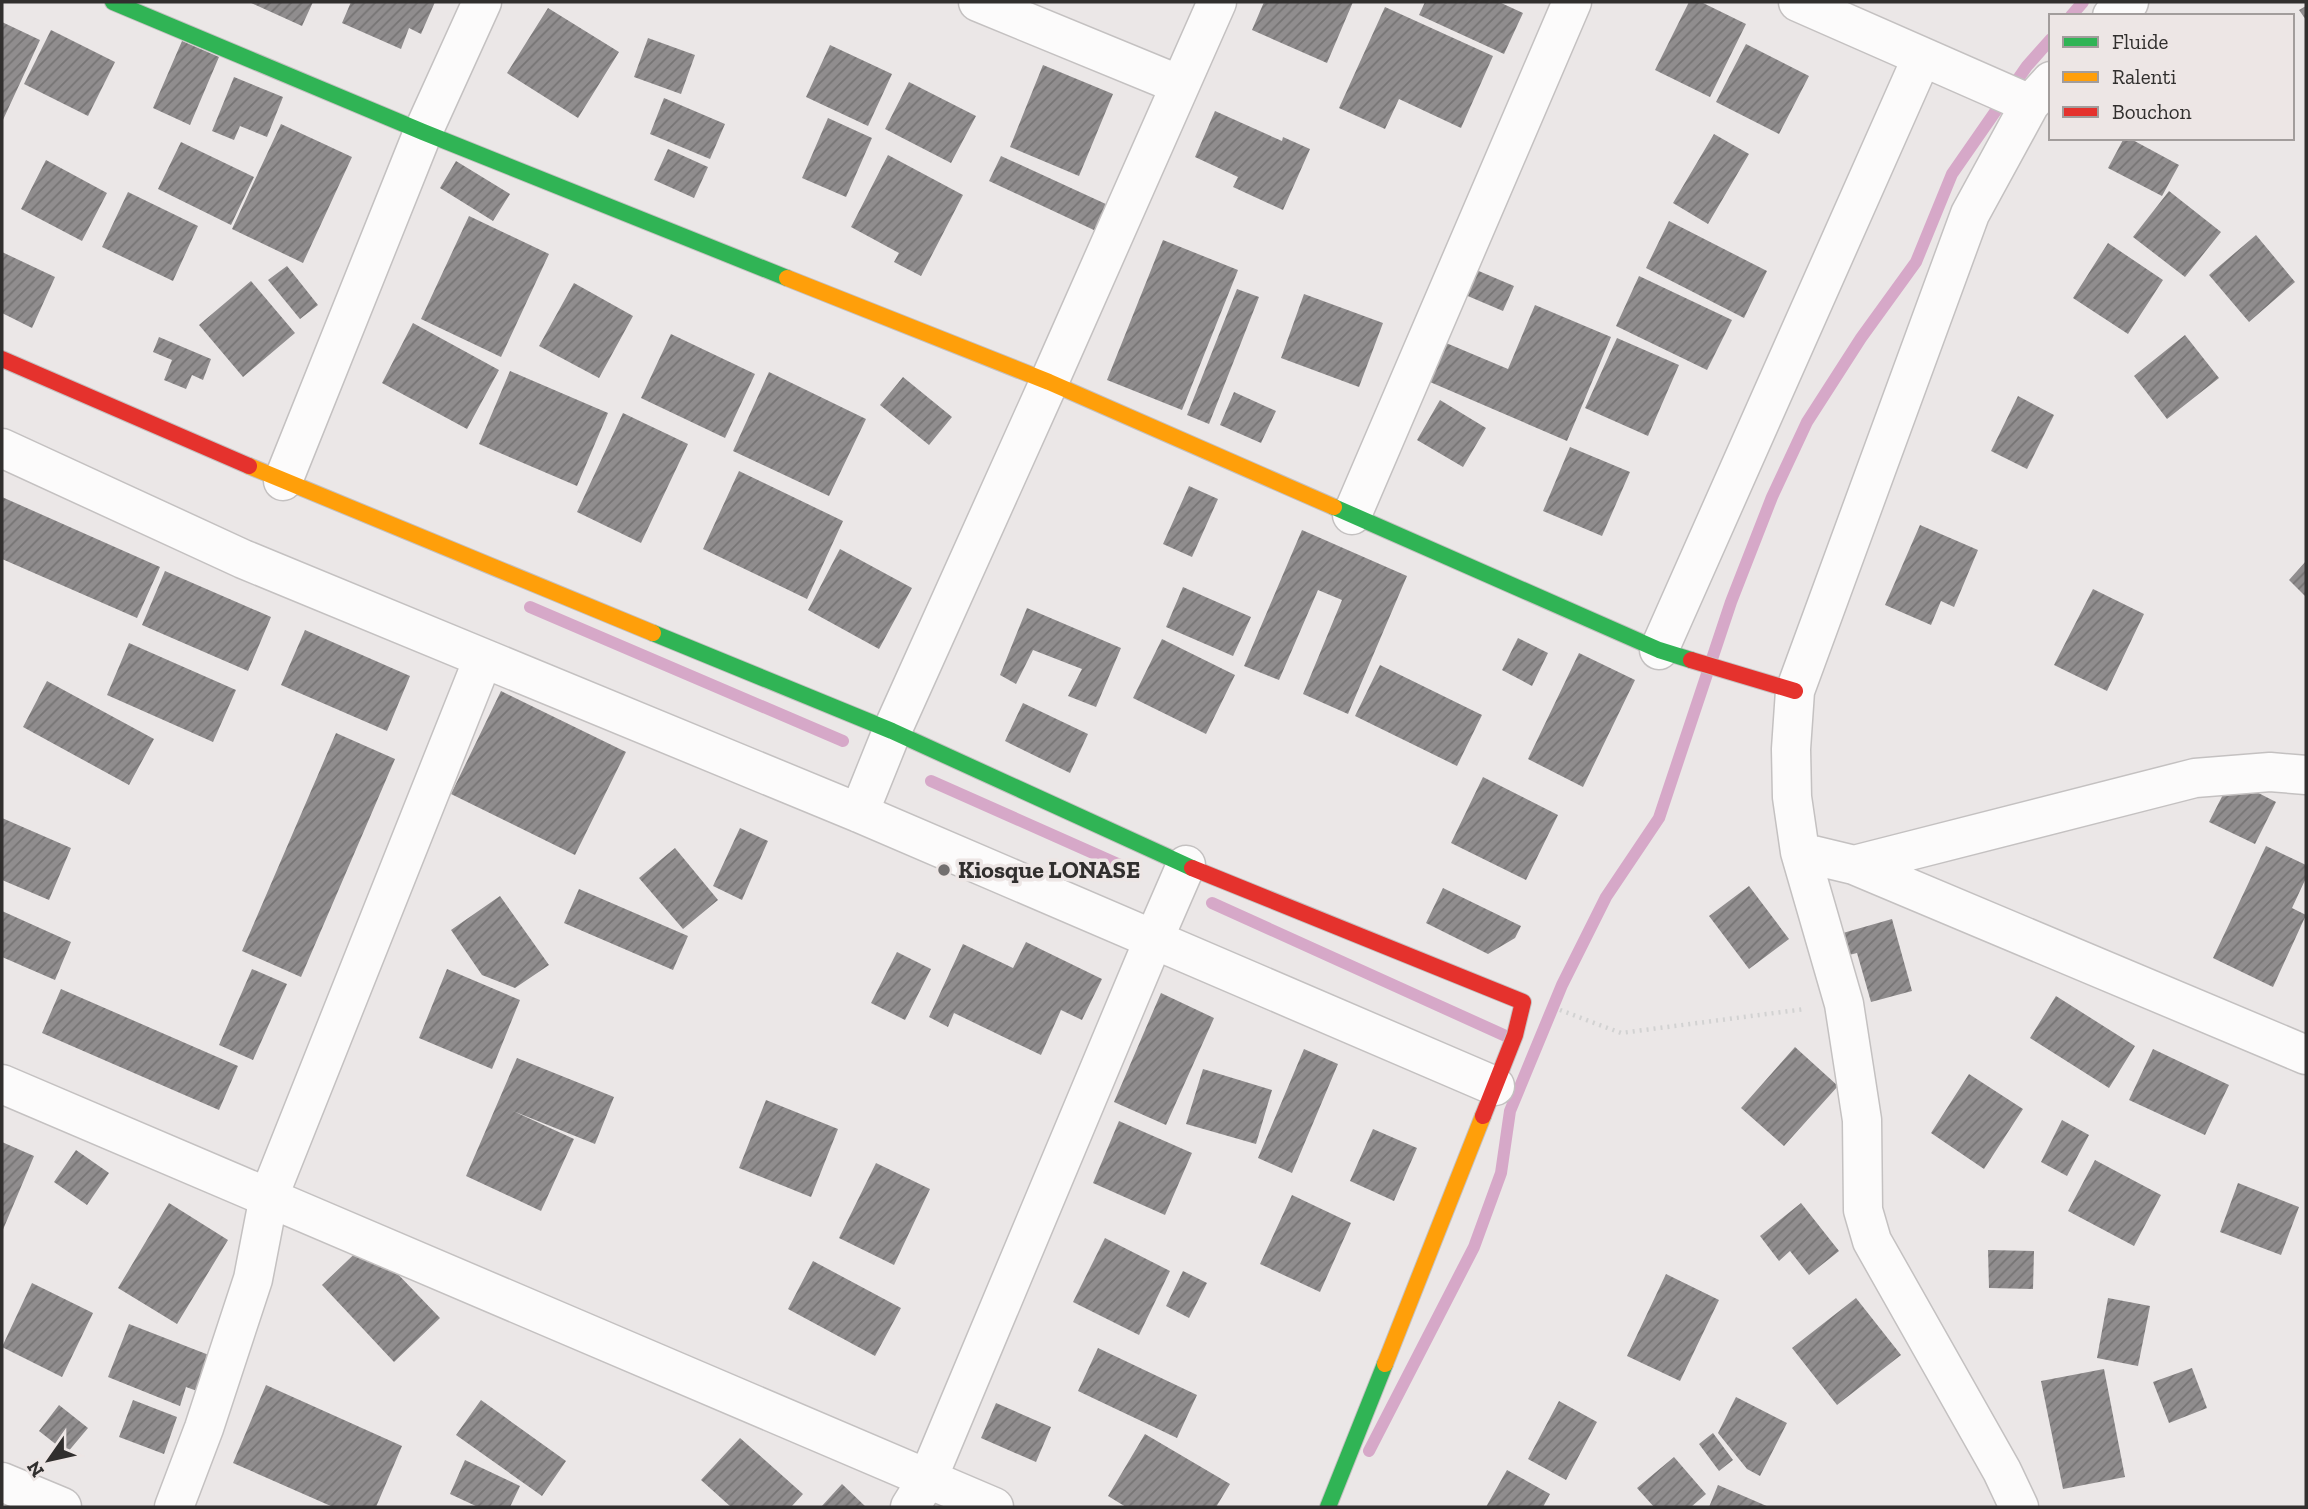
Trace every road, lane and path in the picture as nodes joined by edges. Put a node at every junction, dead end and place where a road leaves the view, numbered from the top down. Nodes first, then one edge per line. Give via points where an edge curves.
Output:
1 (113, 2) edge
2 (482, 2) edge
3 (978, 2) edge
4 (1217, 2) edge
5 (1572, 2) edge
6 (1798, 2) edge
7 (2129, 2) edge
8 (170, 13) edge
9 (2114, 14) edge
10 (1923, 57) junction
11 (1180, 85) junction
12 (2040, 92) edge
13 (423, 132) junction
14 (2, 359) edge
15 (1049, 382) junction
16 (2, 448) edge
17 (283, 481) junction
18 (1352, 515) junction
19 (1659, 650) junction
20 (483, 659) junction
21 (1795, 691) junction
22 (892, 731) junction
23 (2306, 775) edge
24 (859, 813) junction
25 (1800, 852) junction
26 (1186, 865) junction
27 (1854, 865) junction
28 (1153, 941) junction
29 (1844, 1004) junction
30 (1581, 1019) dead end
31 (2306, 1055) edge
32 (2, 1084) edge
33 (1495, 1086) junction
34 (269, 1196) junction
35 (2, 1482) edge
36 (919, 1492) edge
37 (62, 1507) edge
38 (174, 1507) edge
39 (994, 1507) edge
40 (1328, 1507) edge
41 (2018, 1507) edge

1 - 8 street
2 - 13 street
3 - 11 street
4 - 11 street
5 - 18 street
6 - 10 street
7 - 9 street
8 - 13 street
10 - 12 street
10 - 19 street
11 - 15 street
12 - 21 street via 1970,214
13 - 15 street
13 - 17 street
14 - 17 street
15 - 18 street
15 - 22 street
16 - 20 street via 243,559
17 - 22 street
18 - 19 street
19 - 21 street
20 - 24 street
20 - 34 street
21 - 25 street via 1792,797
22 - 24 street
22 - 26 street
23 - 27 street via 2270,772 2195,778
24 - 28 street
25 - 27 street
25 - 29 street
26 - 28 street
26 - 33 street via 1523,1002
27 - 31 street
28 - 33 street
28 - 36 street
29 - 30 path via 1621,1032
29 - 41 street via 1862,1120 1863,1210 1872,1241
32 - 34 street
33 - 40 street
34 - 36 street
34 - 38 street via 253,1279
35 - 37 street
36 - 39 street

